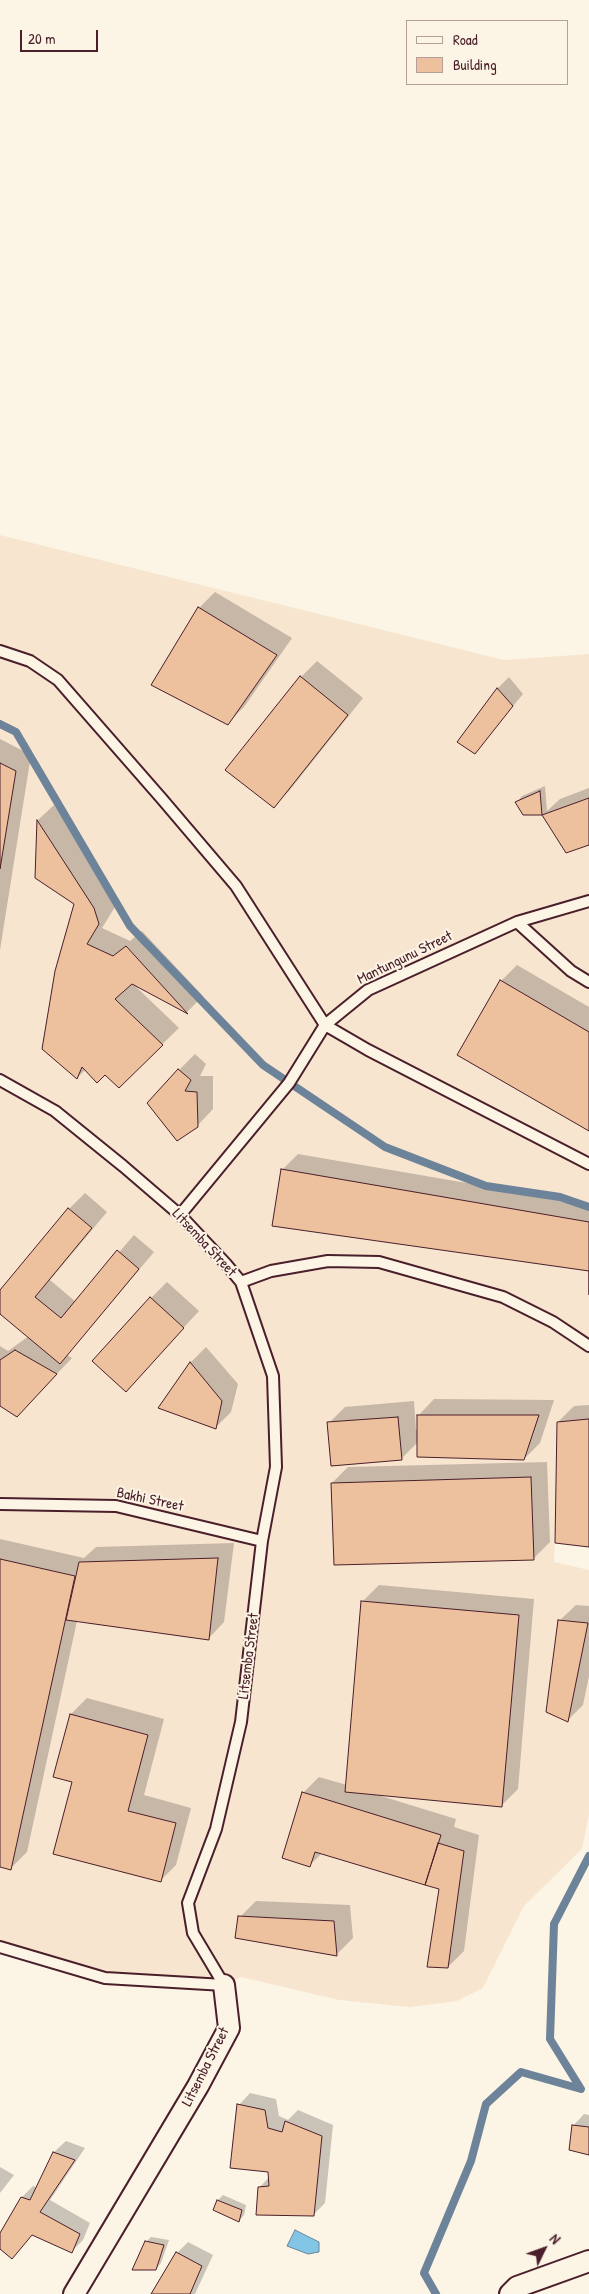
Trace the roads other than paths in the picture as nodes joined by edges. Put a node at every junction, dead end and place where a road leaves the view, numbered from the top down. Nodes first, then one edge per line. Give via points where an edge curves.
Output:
1 (0, 651) edge
2 (589, 901) edge
3 (517, 922) junction
4 (589, 982) edge
5 (325, 1025) junction
6 (0, 1080) edge
7 (589, 1164) edge
8 (180, 1215) junction
9 (241, 1282) junction
10 (589, 1346) edge
11 (0, 1504) edge
12 (262, 1542) junction
13 (0, 1947) edge
14 (224, 1985) junction
15 (589, 2261) edge
16 (74, 2294) edge
17 (510, 2294) edge

1 - 5 lane via 30,660 58,680 162,799 236,886
2 - 3 lane, Mantungunu Street
3 - 4 lane via 571,971
3 - 5 lane, Mantungunu Street via 368,990
5 - 7 lane
5 - 8 lane, Mantungunu Street via 289,1083
6 - 8 lane, Litsemba Street via 56,1112
8 - 9 lane, Litsemba Street
9 - 10 lane via 271,1271 328,1261 379,1262 503,1297 553,1322
9 - 12 lane, Litsemba Street via 272,1376 276,1467
11 - 12 lane, Bakhi Street via 116,1506
12 - 14 lane, Litsemba Street via 241,1722 216,1829 188,1903 193,1933
13 - 14 lane via 105,1978
14 - 16 street, Litsemba Street via 229,2028
15 - 17 street via 517,2287

